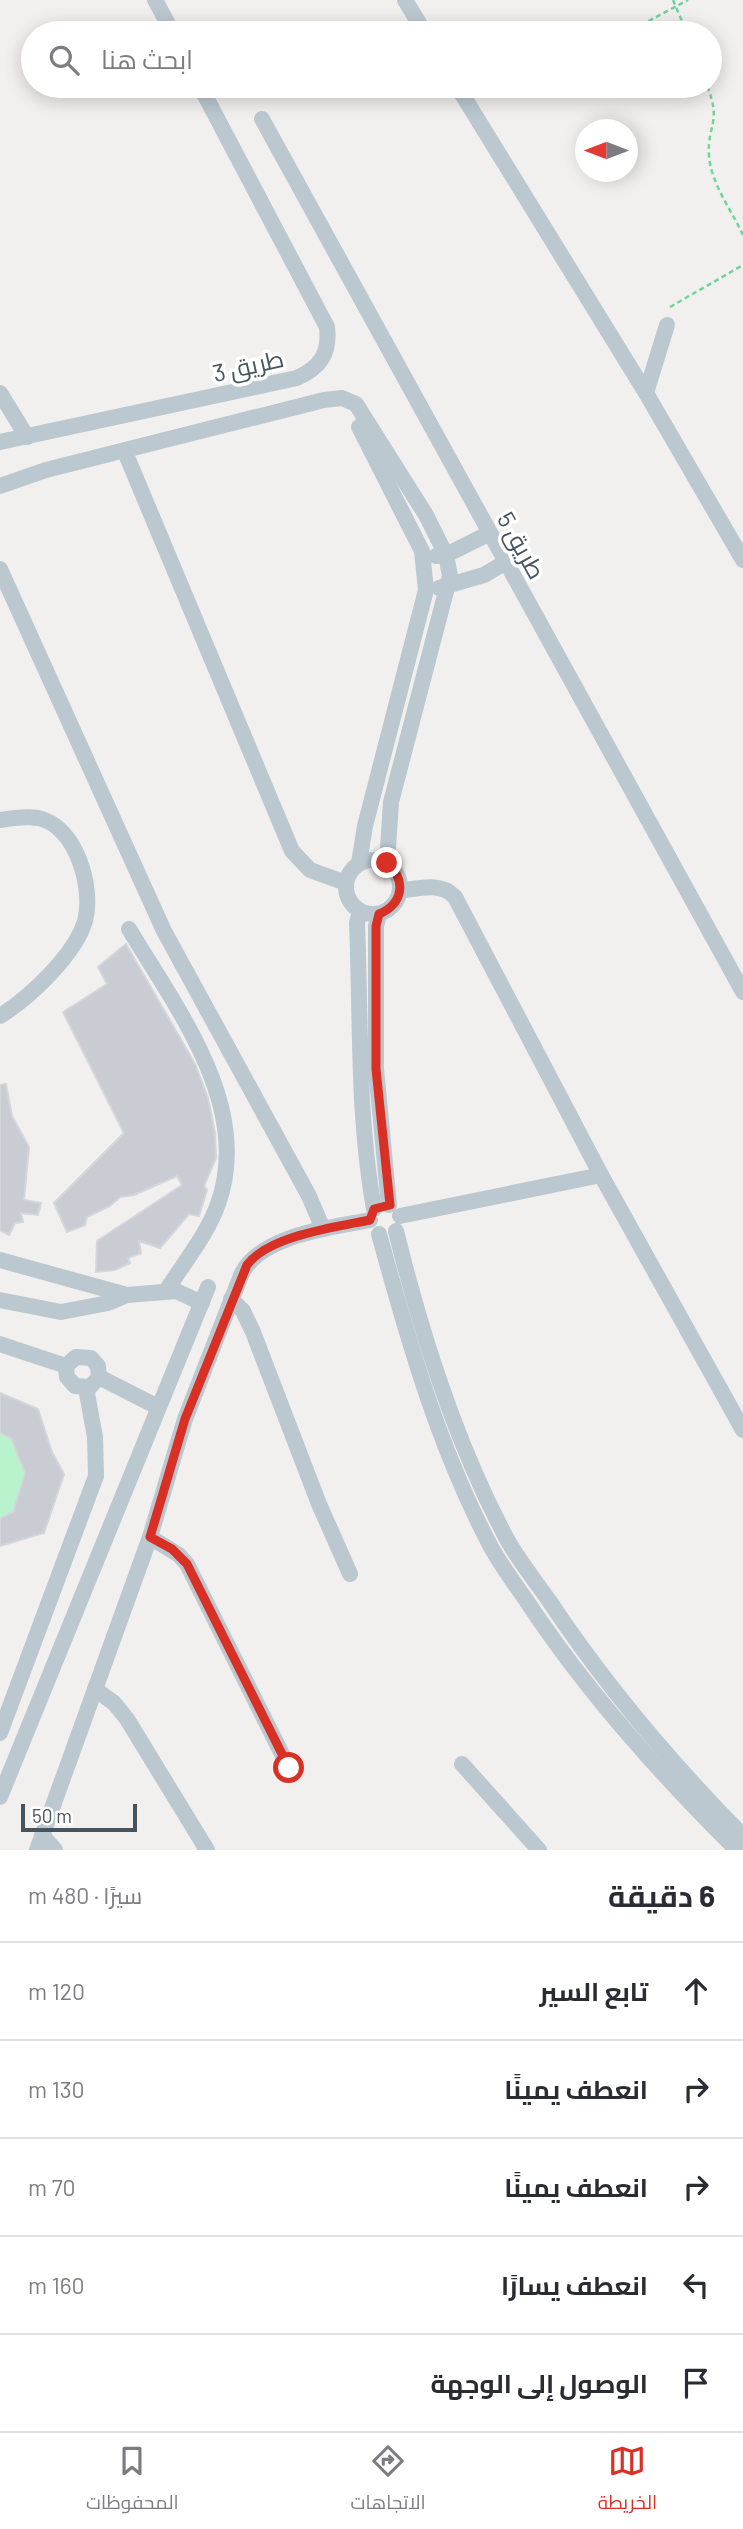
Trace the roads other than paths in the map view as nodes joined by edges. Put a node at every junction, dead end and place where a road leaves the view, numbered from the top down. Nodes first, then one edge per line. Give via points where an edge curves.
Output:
1 (155, 0) edge
2 (410, 3) edge
3 (166, 21) edge
4 (419, 21) edge
5 (206, 98) edge
6 (464, 98) edge
7 (262, 119) dead end
8 (667, 325) dead end
9 (0, 393) edge
10 (646, 393) junction
11 (342, 398) junction
12 (27, 437) junction
13 (0, 442) edge
14 (125, 452) junction
15 (0, 486) edge
16 (489, 533) junction
17 (446, 555) junction
18 (424, 558) junction
19 (743, 560) edge
20 (506, 562) junction
21 (0, 569) edge
22 (448, 587) junction
23 (426, 590) junction
24 (0, 820) edge
25 (359, 863) junction
26 (387, 863) junction
27 (346, 883) junction
28 (400, 891) junction
29 (360, 911) junction
30 (379, 914) junction
31 (129, 929) dead end
32 (743, 992) edge
33 (0, 1016) edge
34 (601, 1175) junction
35 (385, 1219) junction
36 (323, 1229) junction
37 (0, 1260) edge
38 (166, 1291) junction
39 (127, 1295) junction
40 (232, 1299) junction
41 (0, 1300) edge
42 (0, 1344) edge
43 (66, 1366) junction
44 (92, 1383) junction
45 (158, 1408) junction
46 (743, 1430) edge
47 (452, 1440) junction
48 (150, 1537) junction
49 (350, 1574) dead end
50 (578, 1645) junction
51 (564, 1657) junction
52 (95, 1689) junction
53 (0, 1732) edge
54 (642, 1738) junction
55 (462, 1763) dead end
56 (289, 1768) dead end
57 (0, 1797) edge
58 (743, 1836) edge
59 (40, 1843) edge
60 (55, 1850) edge
61 (206, 1850) edge
62 (539, 1850) edge
63 (737, 1850) edge

1 - 3 street
2 - 4 street
5 - 12 street, طريق 3 via 327,327 329,344 324,359 297,378
6 - 10 street
7 - 16 street, طريق 5
8 - 10 street
9 - 12 street
10 - 19 street
11 - 14 street
11 - 17 street via 361,410
11 - 18 street
12 - 13 street, طريق 3
14 - 15 street
14 - 27 street via 292,851 299,862 320,875
16 - 17 street
16 - 20 street, طريق 5
17 - 18 street
17 - 22 street
18 - 23 street
20 - 22 street
20 - 32 street, طريق 5
21 - 36 street via 164,931
22 - 23 street
22 - 26 street via 391,802
23 - 25 street
24 - 33 street via 40,818 56,827 73,848 88,888 85,922 64,956 20,1004
25 - 26 street via 373,859
25 - 27 street
26 - 28 street via 396,870
27 - 29 street via 348,899
28 - 30 street via 397,902
28 - 34 street via 434,888 455,897
29 - 30 street
29 - 35 street via 359,1074 368,1175
30 - 35 street via 376,1069
31 - 38 street via 209,1067 228,1140 214,1213
34 - 35 street
34 - 46 street
35 - 36 street
35 - 47 street via 408,1338
36 - 40 street via 253,1256
37 - 39 street
38 - 39 street
38 - 45 street via 205,1295
39 - 41 street via 61,1312
40 - 48 street via 185,1419
40 - 49 street via 246,1315
42 - 43 street
43 - 44 street via 71,1384
43 - 44 street via 76,1357 87,1356 98,1366
44 - 45 street
44 - 53 street via 96,1476
45 - 57 street
47 - 50 street via 509,1542
47 - 51 street via 491,1548
48 - 52 street
48 - 56 street via 187,1564
50 - 51 street
50 - 54 street
51 - 54 street
52 - 59 street
52 - 61 street via 127,1719
54 - 58 street
54 - 63 street
55 - 62 street
59 - 60 street

